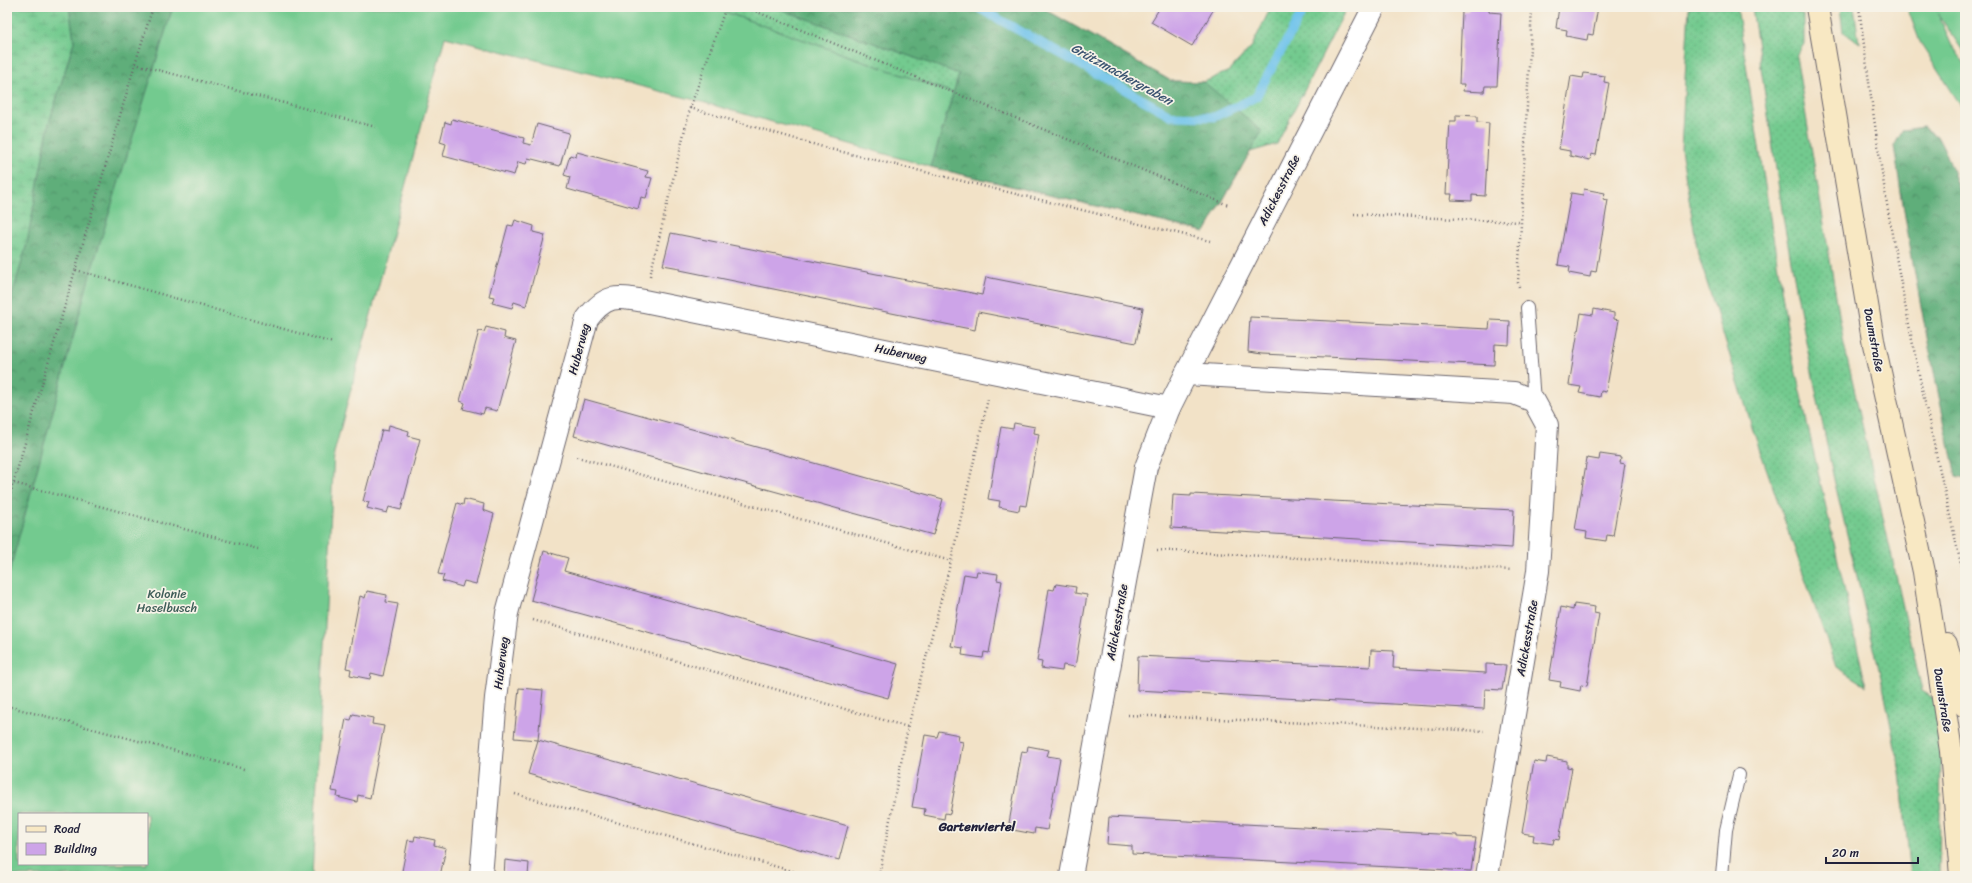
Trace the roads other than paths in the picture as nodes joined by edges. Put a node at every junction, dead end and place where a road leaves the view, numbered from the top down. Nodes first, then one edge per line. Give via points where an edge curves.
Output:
1 (1374, 7) edge
2 (1817, 7) edge
3 (1827, 7) edge
4 (1834, 106) junction
5 (1527, 308) road end
6 (1186, 374) junction
7 (1534, 401) junction
8 (1169, 408) junction
9 (1924, 572) junction
10 (1965, 706) edge
11 (1739, 775) dead end
12 (481, 876) edge
13 (1071, 876) edge
14 (1487, 876) edge
15 (1722, 876) edge
16 (1960, 876) edge

1 - 6 street, Adickesstraße
2 - 4 main road, Daumstraße
3 - 4 main road, Daumstraße
4 - 9 main road, Daumstraße via 1873,340
5 - 7 lane, Adickesstraße
6 - 7 street via 1514,393
6 - 8 street, Adickesstraße
7 - 14 street, Adickesstraße via 1547,424 1538,571
8 - 12 street, Huberweg via 644,301 618,297 606,300 587,319 507,613 496,698
8 - 13 street, Adickesstraße via 1146,467
9 - 10 main road, Daumstraße
9 - 16 main road, Daumstraße via 1951,752
11 - 15 lane via 1726,830

